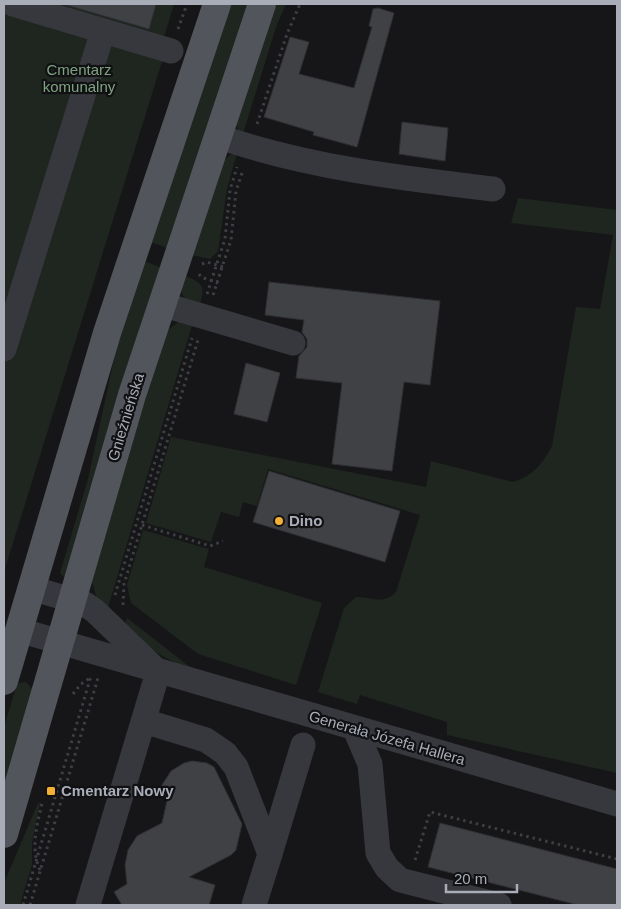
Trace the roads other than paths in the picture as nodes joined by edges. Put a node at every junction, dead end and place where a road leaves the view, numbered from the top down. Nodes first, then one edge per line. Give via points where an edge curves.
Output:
1 (13, 4) edge
2 (217, 4) edge
3 (262, 4) edge
4 (103, 31) junction
5 (171, 51) dead end
6 (217, 136) junction
7 (493, 189) dead end
8 (161, 304) junction
9 (293, 343) dead end
10 (4, 349) edge
11 (31, 588) junction
12 (72, 601) junction
13 (19, 630) junction
14 (60, 642) junction
15 (158, 672) junction
16 (4, 681) edge
17 (144, 721) junction
18 (355, 729) junction
19 (303, 745) dead end
20 (617, 804) edge
21 (4, 834) edge
22 (270, 854) junction
23 (88, 905) edge
24 (254, 905) edge
25 (499, 905) edge

1 - 4 street
2 - 11 main road via 107,333
3 - 6 main road, Gnieźnieńska
4 - 5 street
4 - 10 street
6 - 7 street via 245,155 378,176
6 - 8 main road, Gnieźnieńska
8 - 9 street
8 - 12 main road, Gnieźnieńska
11 - 12 street, Generała Józefa Hallera
11 - 13 main road
12 - 14 main road, Gnieźnieńska
12 - 15 street, Generała Józefa Hallera via 114,617
13 - 14 street, Generała Józefa Hallera
13 - 16 main road
14 - 15 street, Generała Józefa Hallera
14 - 21 main road, Gnieźnieńska
15 - 17 street
15 - 18 street, Generała Józefa Hallera
17 - 22 street via 206,740 224,753 236,766
17 - 23 street
18 - 20 street, Generała Józefa Hallera
18 - 25 street via 370,764 378,853 387,868 400,880
19 - 22 street
22 - 24 street

